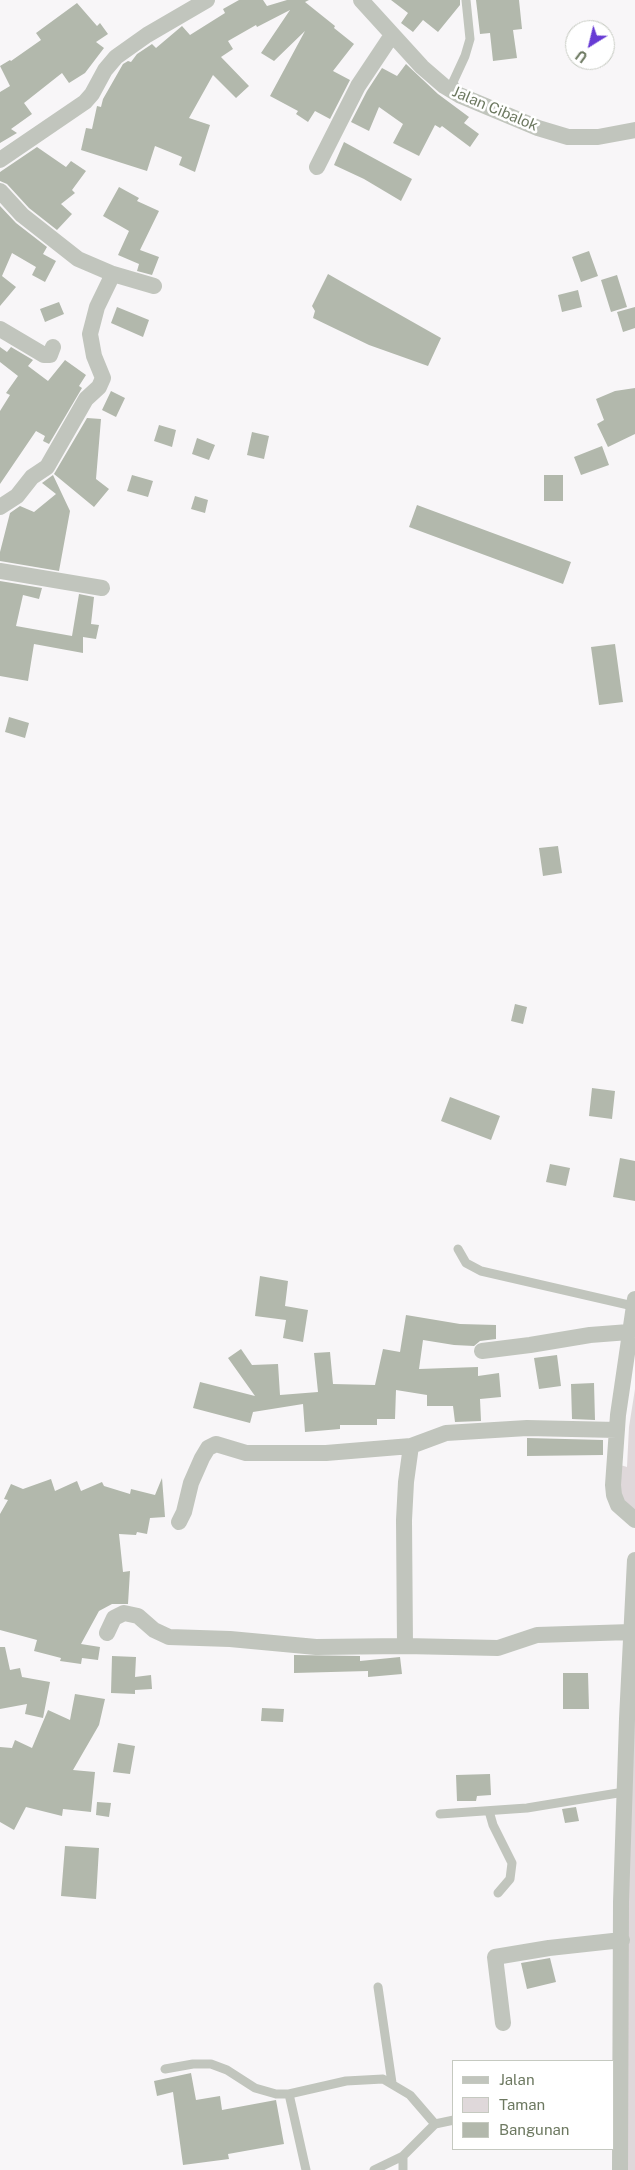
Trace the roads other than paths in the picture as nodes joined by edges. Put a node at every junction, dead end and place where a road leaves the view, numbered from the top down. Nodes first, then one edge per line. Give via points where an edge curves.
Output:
1 (208, 0) edge
2 (361, 0) edge
3 (466, 0) edge
4 (392, 35) junction
5 (459, 95) junction
6 (635, 130) edge
7 (0, 160) edge
8 (317, 167) dead end
9 (0, 191) edge
10 (113, 274) junction
11 (154, 286) dead end
12 (0, 329) edge
13 (53, 347) dead end
14 (0, 507) edge
15 (0, 571) edge
16 (102, 588) dead end
17 (458, 1249) dead end
18 (634, 1302) edge
19 (629, 1332) junction
20 (482, 1351) dead end
21 (617, 1430) junction
22 (411, 1446) junction
23 (635, 1520) edge
24 (179, 1522) dead end
25 (635, 1560) edge
26 (631, 1632) junction
27 (107, 1633) dead end
28 (404, 1646) junction
29 (624, 1792) junction
30 (489, 1811) junction
31 (440, 1814) dead end
32 (498, 1893) dead end
33 (622, 1940) junction
34 (378, 1987) dead end
35 (503, 2023) dead end
36 (165, 2069) dead end
37 (392, 2083) junction
38 (289, 2094) junction
39 (617, 2099) edge
40 (452, 2120) edge
41 (435, 2124) junction
42 (402, 2156) junction
43 (306, 2170) edge
44 (374, 2170) edge
45 (404, 2170) edge
46 (620, 2170) edge

1 - 7 street via 116,57 85,102
2 - 4 street, Jalan Cibalok
3 - 5 lane via 470,39 453,82
4 - 5 street, Jalan Cibalok via 438,81
4 - 8 street via 358,86
5 - 6 street, Jalan Cibalok via 568,137 598,137
9 - 10 street via 22,215 54,241 83,262
10 - 11 street
10 - 14 street via 97,308 90,334 103,378 100,387 86,399 47,467 32,476 17,496
12 - 13 street via 44,355 50,355
15 - 16 street
17 - 18 lane via 466,1263 481,1271
18 - 19 street
19 - 20 street
19 - 21 street
21 - 22 street via 527,1428 446,1433
21 - 23 street via 614,1495 618,1505
22 - 24 street via 335,1453 246,1454 222,1445 212,1445 191,1483
22 - 28 street via 404,1512
25 - 26 street
26 - 28 street via 537,1635 498,1648
26 - 29 street
27 - 28 street via 114,1618 124,1613 138,1616 162,1635 178,1639 230,1639 316,1647
29 - 30 lane
29 - 33 street
30 - 31 lane
30 - 32 lane via 512,1863 510,1879
33 - 35 street via 494,1958
33 - 39 street
34 - 37 lane
36 - 38 lane via 211,2064 255,2088
37 - 38 lane via 366,2078
37 - 41 lane via 410,2094
38 - 43 lane
39 - 46 street
40 - 41 lane
41 - 42 lane
42 - 44 lane
42 - 45 lane

